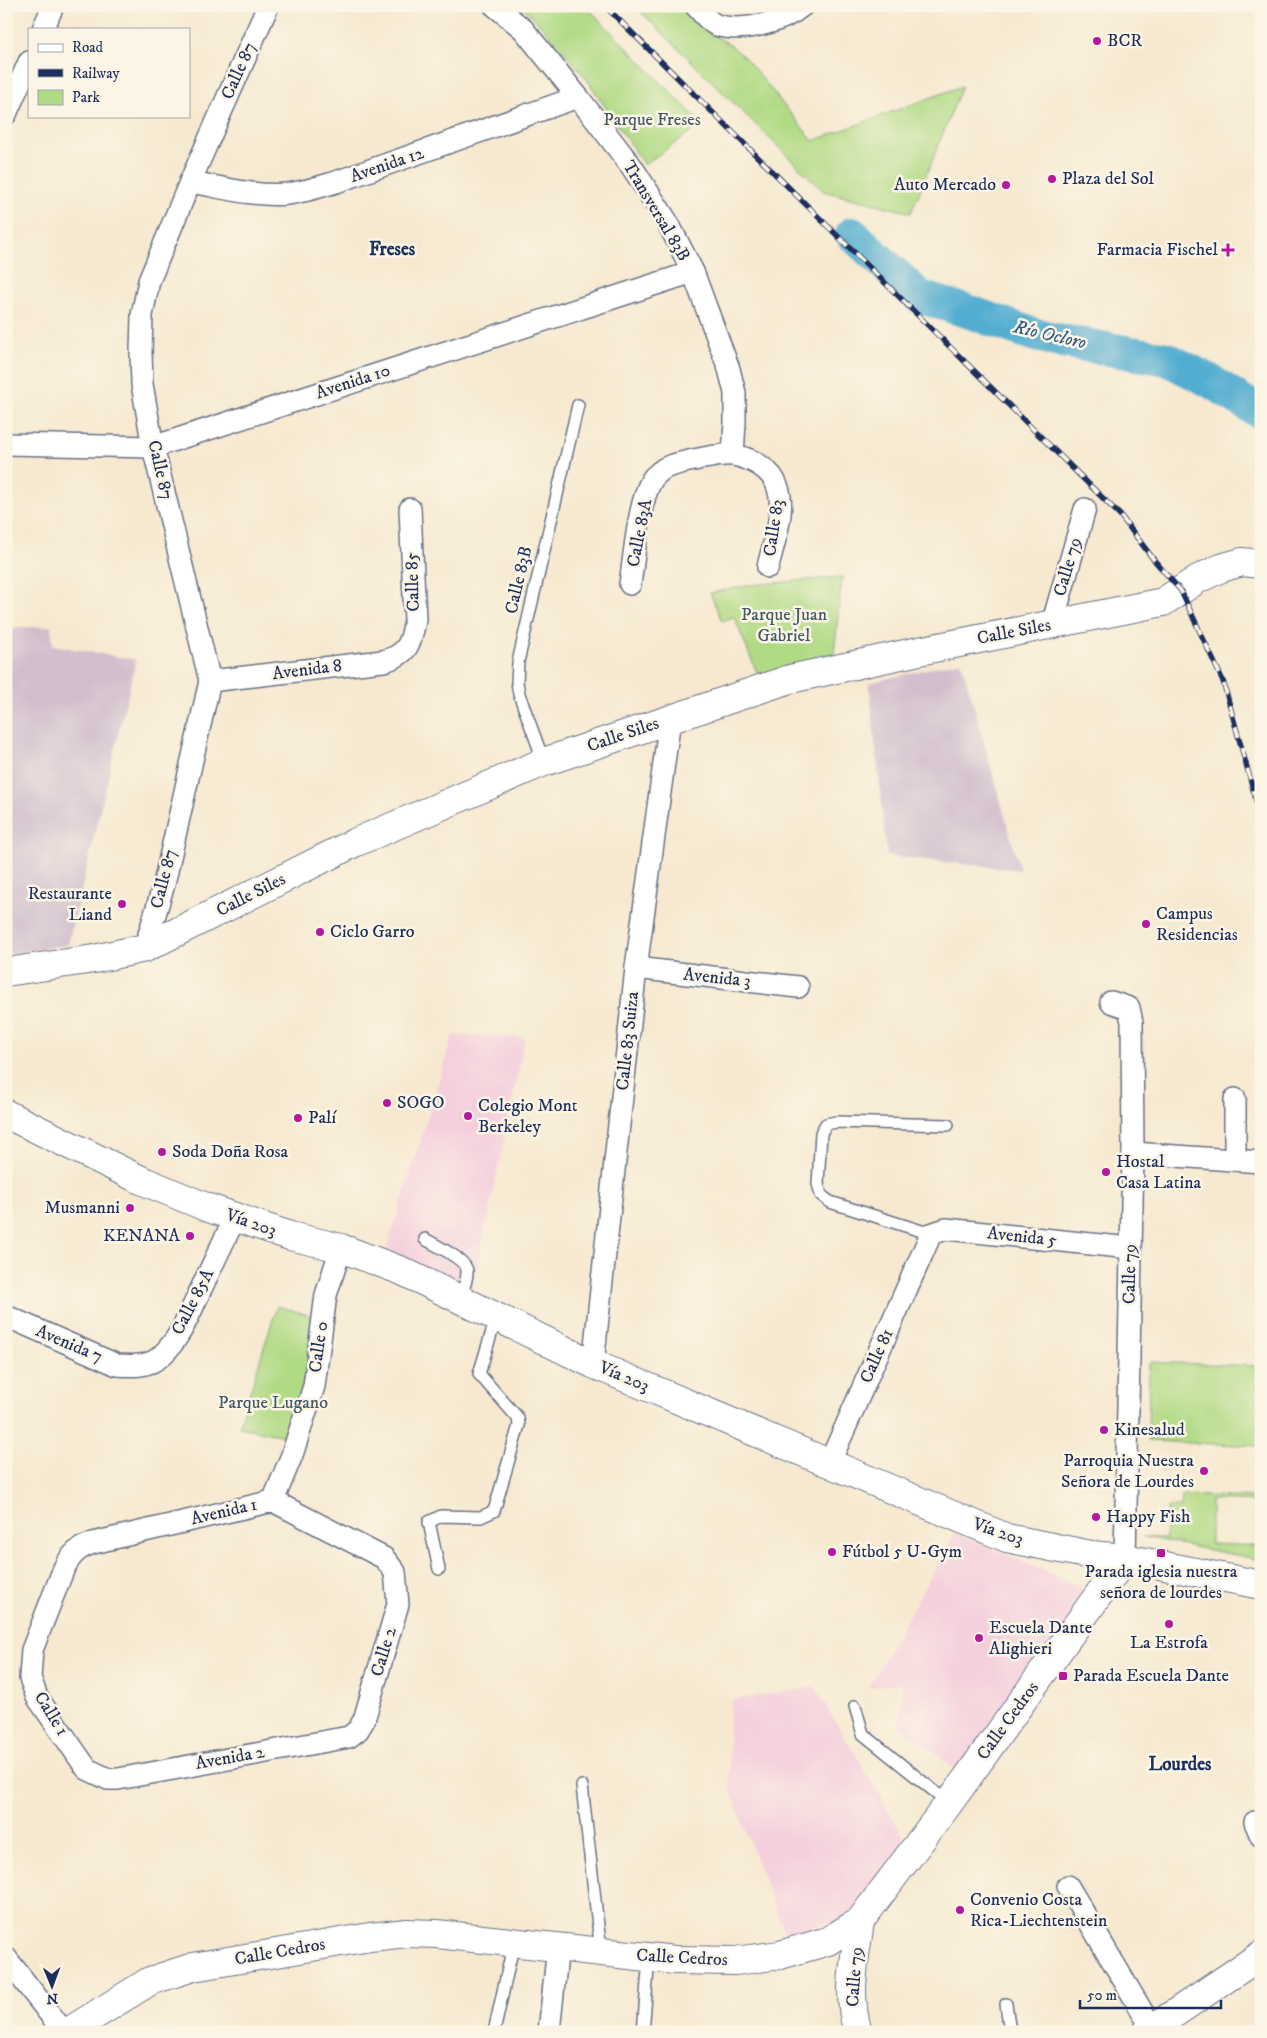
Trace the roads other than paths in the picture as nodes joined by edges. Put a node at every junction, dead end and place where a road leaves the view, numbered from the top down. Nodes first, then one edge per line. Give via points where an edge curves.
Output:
1 (53, 6) edge
2 (268, 6) edge
3 (495, 6) edge
4 (696, 6) edge
5 (802, 6) edge
6 (43, 28) edge
7 (28, 64) edge
8 (578, 97) junction
9 (6, 114) edge
10 (190, 182) junction
11 (693, 272) junction
12 (578, 405) dead end
13 (6, 444) edge
14 (153, 447) junction
15 (733, 455) junction
16 (410, 509) dead end
17 (1085, 509) dead end
18 (1261, 564) edge
19 (768, 567) dead end
20 (630, 584) dead end
21 (1052, 625) junction
22 (402, 653) joint
23 (210, 681) junction
24 (670, 719) junction
25 (544, 762) junction
26 (145, 948) junction
27 (636, 968) junction
28 (6, 972) edge
29 (798, 987) dead end
30 (1111, 1002) dead end
31 (1235, 1099) dead end
32 (6, 1114) edge
33 (948, 1125) dead end
34 (1133, 1154) junction
35 (1235, 1160) junction
36 (1261, 1162) edge
37 (235, 1218) junction
38 (425, 1240) dead end
39 (927, 1241) junction
40 (341, 1248) junction
41 (1130, 1248) junction
42 (460, 1299) junction
43 (6, 1316) edge
44 (496, 1318) junction
45 (593, 1364) junction
46 (133, 1366) joint
47 (830, 1464) junction
48 (274, 1501) junction
49 (70, 1558) joint
50 (1125, 1558) junction
51 (440, 1569) dead end
52 (395, 1572) joint
53 (1261, 1585) edge
54 (855, 1706) dead end
55 (358, 1730) joint
56 (100, 1776) joint
57 (582, 1786) dead end
58 (949, 1803) junction
59 (1068, 1886) dead end
60 (860, 1922) junction
61 (514, 1942) junction
62 (558, 1946) junction
63 (601, 1952) junction
64 (1261, 1955) edge
65 (6, 1958) edge
66 (649, 1958) junction
67 (1006, 2004) dead end
68 (1149, 2030) edge
69 (66, 2032) edge
70 (494, 2032) edge
71 (549, 2032) edge
72 (643, 2032) edge
73 (858, 2032) edge
74 (1010, 2032) edge

1 - 6 street
2 - 10 street, Calle 87
3 - 8 street, Transversal 83B via 523,30
4 - 5 street via 714,24 732,28 764,25
7 - 9 street
8 - 10 street, Avenida 12 via 311,189 286,194 260,194
8 - 11 street, Transversal 83B via 632,167 668,223
10 - 14 street, Calle 87 via 149,281 142,315 142,384
11 - 14 street, Avenida 10
11 - 15 street, Transversal 83B via 720,341 735,392
12 - 25 lane, Calle 83B via 518,662 519,694
13 - 14 street, Avenida 10
14 - 23 street, Calle 87
15 - 19 street, Calle 83 via 766,469 778,487 779,514
15 - 20 street, Calle 83A via 668,466 654,477 642,510
16 - 22 street, Calle 85 via 414,620 412,637
17 - 21 street, Calle 79
18 - 21 street, Calle Siles via 1242,562 1221,568 1163,602
21 - 24 street, Calle Siles via 790,680
22 - 23 street, Avenida 8 via 383,661
23 - 26 street, Calle 87 via 164,884
24 - 25 street, Calle Siles
24 - 27 street, Calle 83 Suiza
25 - 26 street, Calle Siles via 354,843
26 - 28 street, Calle Siles
27 - 29 street, Avenida 3
27 - 45 street, Calle 83 Suiza
30 - 34 street, Calle 79 via 1129,1008 1132,1022
31 - 35 street
32 - 37 street, Vía 203 via 141,1180
33 - 39 lane via 836,1122 826,1124 821,1133 818,1184 821,1195 830,1202
34 - 35 street
34 - 41 street, Calle 79
35 - 36 street
37 - 40 street, Vía 203
37 - 46 street, Calle 85A via 175,1339 160,1357 147,1364
38 - 42 lane via 460,1260 468,1271
39 - 41 street, Avenida 5 via 946,1229
39 - 47 street, Calle 81
40 - 42 street, Vía 203 via 402,1271
40 - 48 street, Calle 0 via 326,1296 314,1386
41 - 50 street, Calle 79
42 - 44 street, Vía 203
43 - 46 street, Avenida 7 via 117,1365
44 - 45 street, Vía 203
44 - 51 lane via 479,1374 518,1418 519,1425 494,1511 481,1517 441,1516 429,1522
45 - 47 street, Vía 203
47 - 50 street, Vía 203 via 1007,1538 1091,1555
48 - 49 street, Avenida 1 via 93,1543 80,1547
48 - 52 street, Avenida 1 via 384,1558
49 - 56 street, Calle 1 via 32,1650 30,1678 37,1697 87,1769
50 - 53 street, Vía 203
50 - 58 street, Calle Cedros
52 - 55 street, Calle 2 via 398,1604 364,1720
54 - 58 lane via 863,1734
55 - 56 street, Avenida 2 via 349,1737 118,1779
57 - 63 lane
58 - 60 street, Calle Cedros
59 - 68 street
60 - 66 street, Calle Cedros via 828,1941 780,1955 735,1961
60 - 73 street, Calle 79 via 851,1982 852,2014
61 - 62 street, Calle Cedros
61 - 69 street, Calle Cedros via 406,1932 192,1967 150,1981
61 - 70 lane
62 - 63 street, Calle Cedros
62 - 71 street
63 - 66 street, Calle Cedros
64 - 68 street
65 - 69 street
66 - 72 lane
67 - 74 lane

